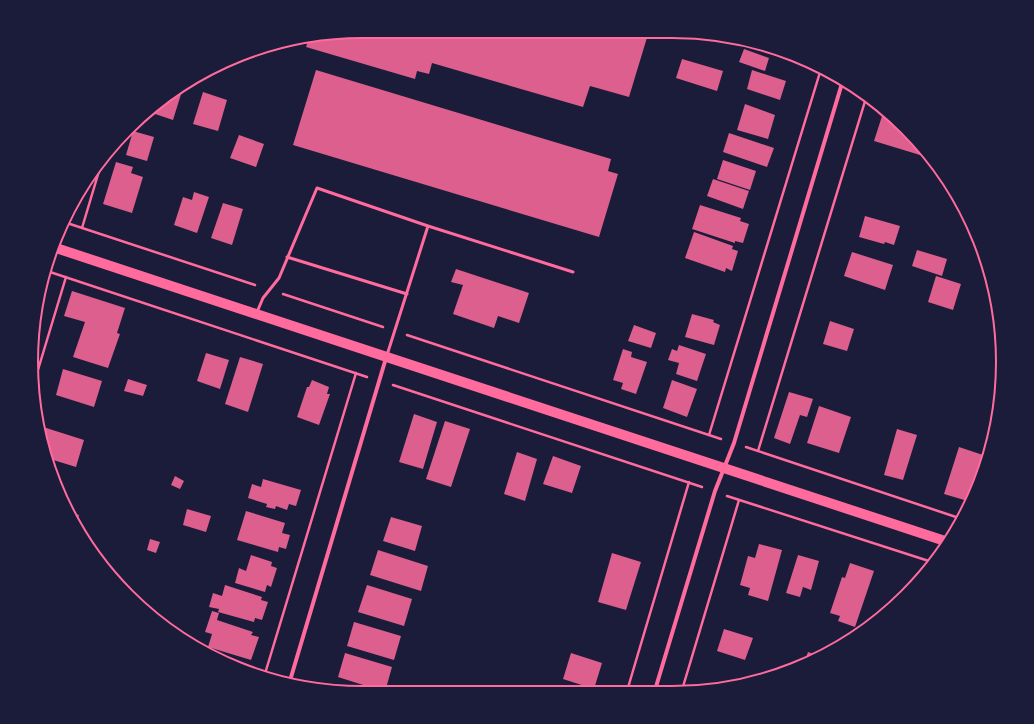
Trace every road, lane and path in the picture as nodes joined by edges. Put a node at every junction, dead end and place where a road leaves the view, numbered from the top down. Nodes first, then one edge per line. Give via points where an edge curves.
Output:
1 (820, 73) edge
2 (841, 86) edge
3 (865, 102) edge
4 (98, 175) edge
5 (69, 224) edge
6 (428, 226) junction
7 (82, 228) junction
8 (59, 249) edge
9 (288, 257) junction
10 (51, 272) edge
11 (573, 272) dead end
12 (66, 278) junction
13 (269, 290) junction
14 (407, 294) junction
15 (256, 314) junction
16 (395, 331) junction
17 (386, 357) junction
18 (38, 369) edge
19 (356, 373) junction
20 (380, 381) junction
21 (709, 435) junction
22 (734, 443) junction
23 (758, 451) junction
24 (724, 468) junction
25 (690, 482) junction
26 (715, 491) junction
27 (739, 500) junction
28 (957, 517) edge
29 (942, 540) edge
30 (928, 561) edge
31 (266, 671) edge
32 (291, 678) edge
33 (683, 685) edge
34 (629, 686) edge
35 (656, 686) edge

1 - 21 path
2 - 22 street
3 - 23 path
4 - 7 path
5 - 7 path
6 - 9 lane via 317,188
6 - 11 lane
6 - 14 lane
7 - 13 path
8 - 15 main road
9 - 13 lane via 279,278
9 - 14 lane
10 - 12 path
12 - 18 path
12 - 19 path
13 - 15 lane
13 - 16 path
14 - 16 lane
15 - 17 main road
16 - 17 lane
16 - 21 path
17 - 20 street
17 - 24 main road
19 - 20 path
19 - 31 path
20 - 25 path
20 - 32 street
21 - 22 path
22 - 23 path
22 - 24 street
23 - 28 path
24 - 26 street
24 - 29 main road
25 - 26 path
25 - 34 path
26 - 27 path
26 - 35 street
27 - 30 path
27 - 33 path

